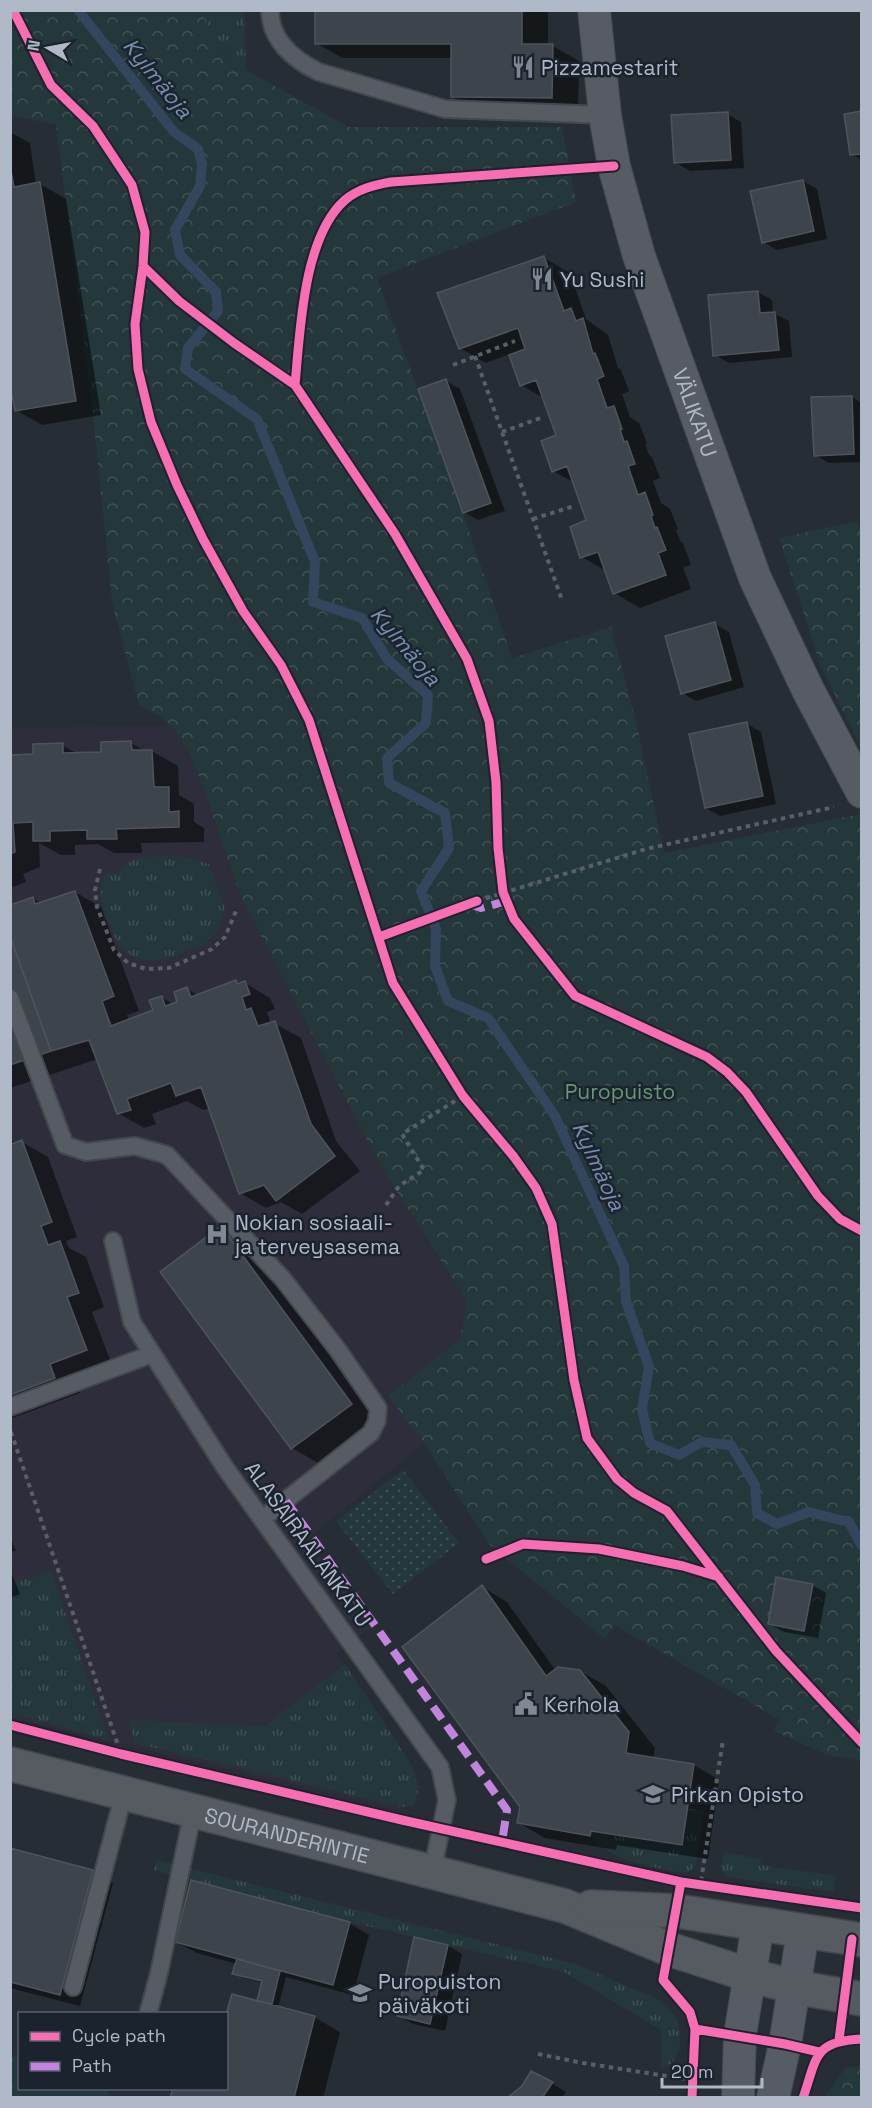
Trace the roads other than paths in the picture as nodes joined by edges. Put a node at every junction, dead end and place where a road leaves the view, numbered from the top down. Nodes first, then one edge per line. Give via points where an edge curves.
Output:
1 (270, 10) edge
2 (594, 10) edge
3 (605, 114) junction
4 (850, 799) edge
5 (10, 998) edge
6 (113, 1241) dead end
7 (152, 1354) junction
8 (10, 1407) edge
9 (262, 1519) junction
10 (11, 1768) edge
11 (124, 1793) junction
12 (193, 1811) junction
13 (432, 1872) junction
14 (565, 1906) junction
15 (758, 1925) junction
16 (803, 1932) junction
17 (861, 1940) edge
18 (749, 1975) junction
19 (72, 1987) dead end
20 (795, 1987) junction
21 (861, 1999) edge
22 (148, 2012) edge
23 (738, 2097) edge
24 (773, 2097) edge

1 - 3 lane via 276,35 287,51 319,72 445,109
2 - 3 street, VÄLIKATU
3 - 4 street, VÄLIKATU via 614,166 639,256 755,578 808,690
5 - 9 lane via 65,1145 86,1152 135,1146 167,1155 283,1279 378,1408 371,1433
6 - 7 lane, ALASAIRAALANKATU via 132,1322
7 - 8 lane
7 - 9 lane, ALASAIRAALANKATU
9 - 13 lane, ALASAIRAALANKATU via 440,1767 447,1800
10 - 11 street, SOURANDERINTIE
11 - 12 street, SOURANDERINTIE
11 - 19 lane
12 - 13 street, SOURANDERINTIE
12 - 22 lane
13 - 14 street, SOURANDERINTIE
14 - 15 street, SOURANDERINTIE via 677,1911
14 - 18 street, SOURANDERINTIE via 669,1949
15 - 16 street, SOURANDERINTIE
15 - 18 street
16 - 17 street, SOURANDERINTIE
16 - 20 street
18 - 20 street, SOURANDERINTIE
18 - 23 street via 740,2035
20 - 21 street, SOURANDERINTIE
20 - 24 street

